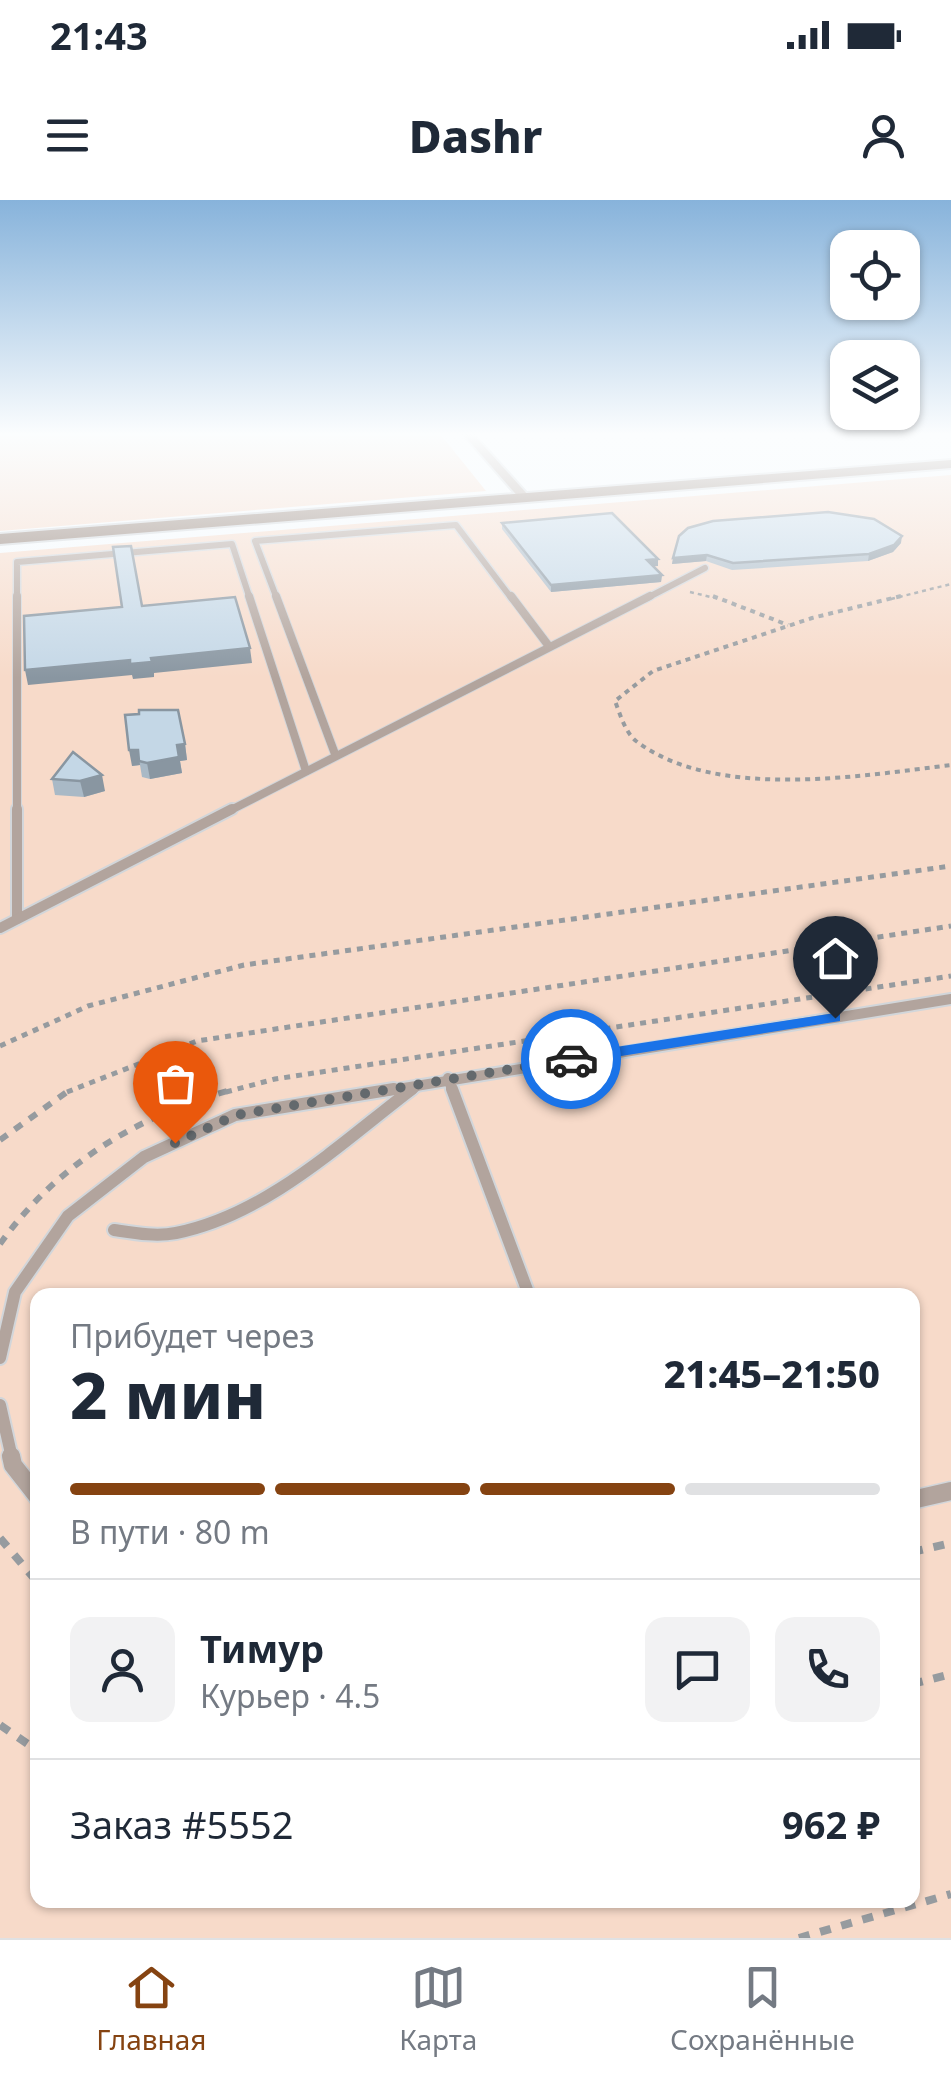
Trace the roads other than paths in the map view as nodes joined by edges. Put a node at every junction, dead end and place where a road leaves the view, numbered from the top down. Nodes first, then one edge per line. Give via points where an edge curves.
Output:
1 (294, 516) edge
2 (0, 539) edge
3 (705, 568) dead end
4 (548, 645) junction
5 (336, 754) junction
6 (306, 771) junction
7 (17, 920) junction
8 (0, 928) edge
9 (951, 999) edge
10 (448, 1078) junction
11 (422, 1082) junction
12 (114, 1230) dead end
13 (526, 1288) edge
14 (0, 1358) edge
15 (0, 1405) edge
16 (30, 1486) edge
17 (951, 1491) edge
18 (920, 1498) edge

1 - 2 street
3 - 4 lane
4 - 5 lane
4 - 5 lane via 456,525 255,541
5 - 6 lane
6 - 7 lane
6 - 7 lane via 232,544 17,562
7 - 8 lane
9 - 10 lane
10 - 11 lane
10 - 13 lane
11 - 12 lane via 257,1200 215,1221 175,1233
11 - 14 lane via 236,1115 144,1157 68,1216 15,1292
15 - 16 lane via 14,1465
17 - 18 lane

